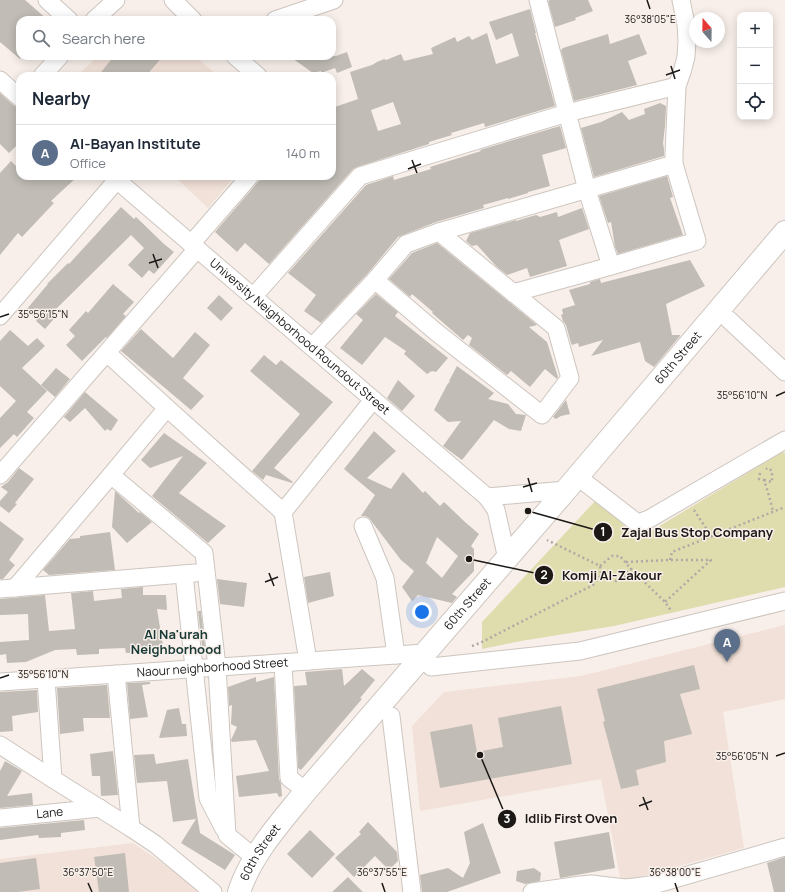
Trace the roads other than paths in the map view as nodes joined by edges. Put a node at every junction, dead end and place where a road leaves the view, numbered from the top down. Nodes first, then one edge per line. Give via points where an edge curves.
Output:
1 (47, 0) edge
2 (116, 0) edge
3 (173, 0) edge
4 (334, 0) edge
5 (538, 0) edge
6 (681, 0) edge
7 (65, 16) edge
8 (98, 16) edge
9 (189, 16) edge
10 (287, 16) edge
11 (56, 60) edge
12 (240, 60) edge
13 (46, 72) edge
14 (253, 72) edge
15 (0, 80) edge
16 (677, 86) junction
17 (16, 94) edge
18 (567, 113) junction
19 (674, 164) junction
20 (112, 180) edge
21 (116, 180) edge
22 (247, 180) edge
23 (587, 190) junction
24 (439, 232) junction
25 (785, 232) edge
26 (194, 246) junction
27 (785, 252) edge
28 (611, 266) junction
29 (375, 280) junction
30 (513, 293) junction
31 (253, 297) junction
32 (0, 316) edge
33 (728, 319) junction
34 (312, 347) junction
35 (107, 353) junction
36 (785, 372) edge
37 (373, 400) junction
38 (167, 408) junction
39 (785, 440) edge
40 (0, 475) edge
41 (111, 475) junction
42 (587, 484) junction
43 (566, 490) junction
44 (487, 497) junction
45 (283, 512) junction
46 (363, 526) dead end
47 (507, 559) junction
48 (206, 572) junction
49 (184, 574) junction
50 (7, 589) edge
51 (785, 600) edge
52 (396, 655) junction
53 (428, 660) junction
54 (308, 661) junction
55 (283, 663) junction
56 (217, 667) junction
57 (195, 668) junction
58 (116, 674) junction
59 (46, 678) junction
60 (0, 682) edge
61 (391, 716) junction
62 (0, 745) edge
63 (53, 779) junction
64 (306, 791) junction
65 (100, 808) junction
66 (0, 818) edge
67 (131, 828) junction
68 (227, 835) junction
69 (785, 847) edge
70 (255, 858) junction
71 (213, 892) edge
72 (239, 892) edge
73 (254, 892) edge
74 (412, 892) edge
75 (532, 892) edge

1 - 7 street
2 - 8 street
3 - 9 street
4 - 10 street
5 - 18 street
6 - 16 street via 687,41 686,57
11 - 13 street
12 - 14 street
15 - 17 street
16 - 18 street
16 - 19 street
18 - 23 street
18 - 31 street via 360,176
19 - 23 street
19 - 28 street via 697,241
20 - 32 street
21 - 26 street, University Neighborhood Roundout Street
22 - 26 street
23 - 24 street
23 - 28 street
24 - 29 street via 406,244
24 - 30 street
25 - 43 main road, 60th Street
26 - 31 street, University Neighborhood Roundout Street
26 - 35 street
27 - 33 main road, 60th Street
28 - 30 street
29 - 30 street via 436,332 542,415 570,378 556,328
29 - 34 street
31 - 34 street, University Neighborhood Roundout Street
33 - 36 street
33 - 42 main road, 60th Street
34 - 37 street, University Neighborhood Roundout Street
35 - 38 street
35 - 40 street
37 - 44 street, University Neighborhood Roundout Street
37 - 45 street
38 - 41 street
38 - 45 street
39 - 42 street via 641,522 636,522
41 - 48 street via 204,553
41 - 50 street
42 - 53 main road, 60th Street via 542,538
43 - 44 street
43 - 47 main road, 60th Street
44 - 47 street, University Neighborhood Roundout Street via 496,510
45 - 54 street
46 - 52 street via 385,578
47 - 53 main road, 60th Street
48 - 49 street
48 - 56 street
49 - 50 street
49 - 57 street
51 - 53 street, Naour neighborhood Street via 580,651
52 - 53 street, Naour neighborhood Street
52 - 54 street, Naour neighborhood Street
53 - 61 main road, 60th Street
53 - 64 main road, 60th Street
54 - 55 street, Naour neighborhood Street
55 - 56 street, Naour neighborhood Street
55 - 64 street via 289,778
56 - 57 street, Naour neighborhood Street
56 - 68 street
57 - 58 street, Naour neighborhood Street
57 - 68 street via 208,798
58 - 59 street, Naour neighborhood Street
58 - 67 street
59 - 60 street, Naour neighborhood Street
59 - 63 street
61 - 73 main road, 60th Street via 273,854
61 - 74 street
62 - 63 street
63 - 65 street
64 - 70 main road, 60th Street
65 - 66 street, Lane
65 - 67 street
67 - 71 street via 155,844
68 - 70 street
69 - 75 street via 646,886 625,888 591,884
70 - 72 main road, 60th Street

